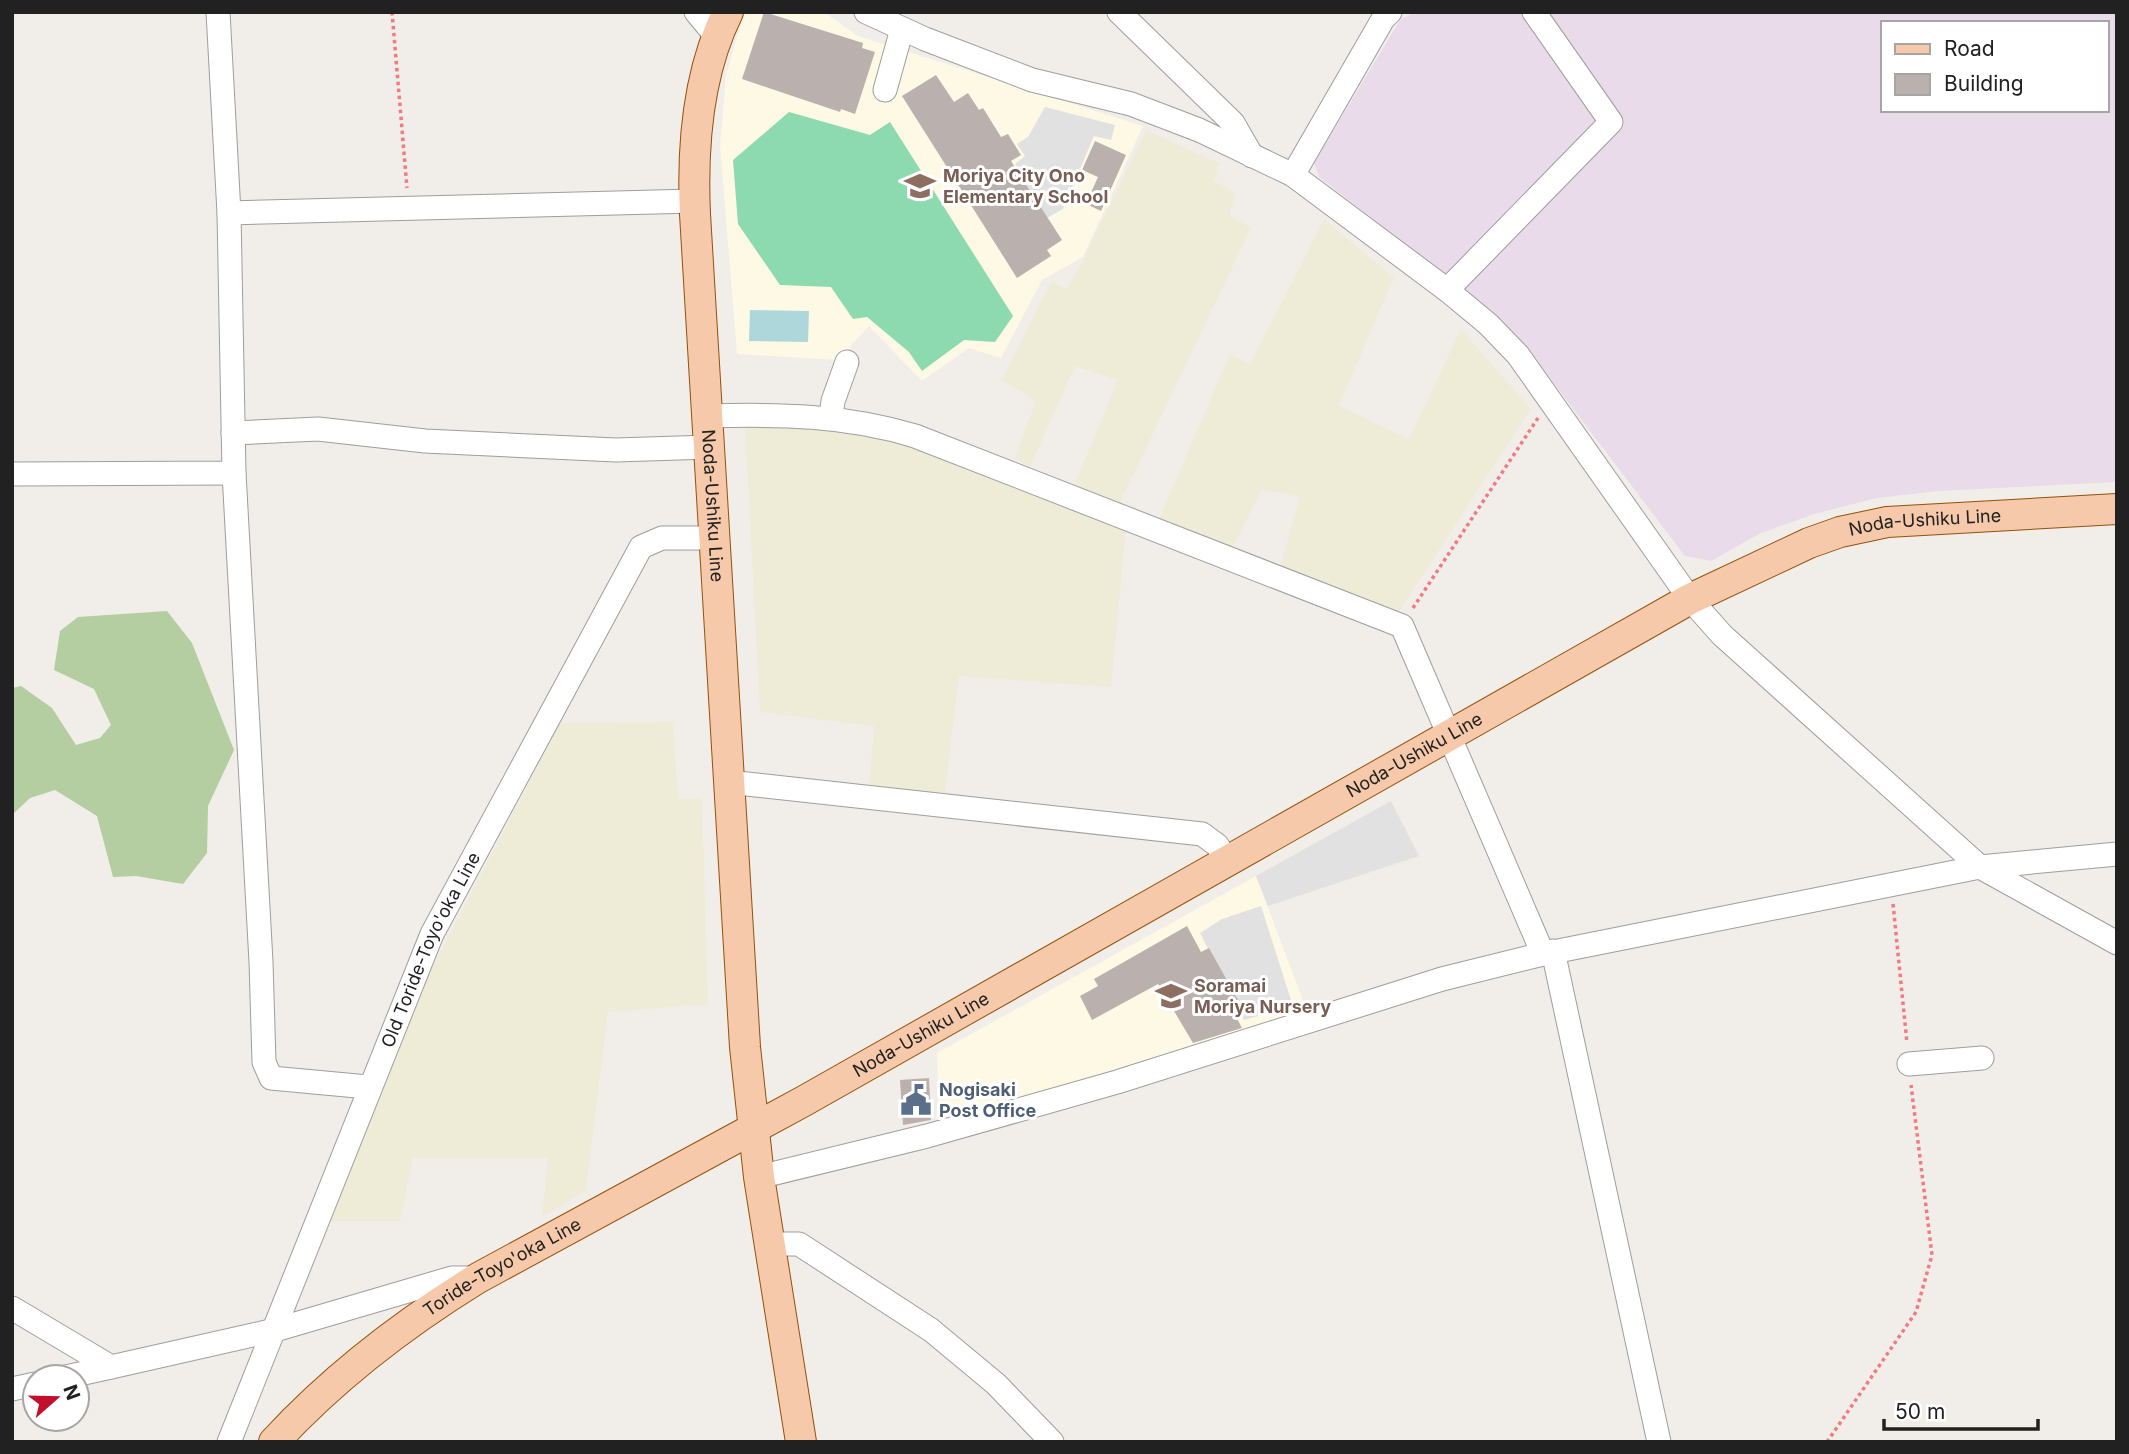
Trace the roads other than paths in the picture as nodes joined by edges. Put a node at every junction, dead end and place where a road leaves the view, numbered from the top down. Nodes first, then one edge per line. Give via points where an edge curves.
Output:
1 (218, 12) edge
2 (696, 12) edge
3 (866, 12) edge
4 (1119, 12) edge
5 (1390, 12) edge
6 (1534, 12) edge
7 (722, 24) edge
8 (902, 29) junction
9 (885, 90) dead end
10 (1252, 156) junction
11 (1293, 175) junction
12 (694, 201) junction
13 (229, 213) junction
14 (1447, 290) junction
15 (847, 362) dead end
16 (708, 416) junction
17 (831, 417) junction
18 (233, 433) junction
19 (710, 447) junction
20 (234, 473) junction
21 (12, 474) edge
22 (2117, 509) edge
23 (716, 538) junction
24 (1690, 598) junction
25 (1448, 738) junction
26 (729, 782) junction
27 (2117, 854) edge
28 (1228, 862) junction
29 (1980, 867) junction
30 (2117, 943) edge
31 (1548, 953) junction
32 (1982, 1058) dead end
33 (1909, 1064) road end
34 (368, 1087) junction
35 (753, 1128) junction
36 (759, 1177) junction
37 (770, 1244) junction
38 (478, 1278) junction
39 (12, 1308) edge
40 (275, 1330) junction
41 (111, 1367) junction
42 (91, 1371) edge
43 (229, 1442) edge
44 (274, 1442) edge
45 (801, 1442) edge
46 (1052, 1442) edge
47 (1659, 1442) edge

1 - 13 street
2 - 7 street
3 - 8 street
4 - 10 street via 1233,123
5 - 11 street
6 - 14 street via 1611,122
7 - 12 main road, Noda-Ushiku Line via 699,120
8 - 9 street
8 - 10 street via 1032,80 1131,104
10 - 11 street
11 - 14 street
12 - 13 street
12 - 16 main road, Noda-Ushiku Line
13 - 18 street
14 - 24 street via 1518,355
15 - 17 street
16 - 17 street
16 - 19 main road, Noda-Ushiku Line
17 - 25 street via 874,423 915,436 1402,626
18 - 19 street via 318,429 425,441 616,450
18 - 20 street
19 - 23 main road, Noda-Ushiku Line
20 - 21 street
20 - 34 street via 264,1062 271,1078
22 - 24 main road, Noda-Ushiku Line via 1887,522 1840,532 1783,553
23 - 26 main road, Noda-Ushiku Line
23 - 34 street, Old Toride-Toyo'oka Line via 662,538 641,547 432,934
24 - 25 main road, Noda-Ushiku Line
24 - 29 street via 1723,635
25 - 28 main road, Noda-Ushiku Line
25 - 31 street
26 - 28 street via 1202,834 1217,845
26 - 35 main road, Noda-Ushiku Line
27 - 29 street
28 - 35 main road, Noda-Ushiku Line
29 - 30 street
29 - 31 street
31 - 36 street via 1442,979 1117,1082 927,1136
31 - 47 street
32 - 33 street
34 - 40 street, Old Toride-Toyo'oka Line
35 - 36 main road, Noda-Ushiku Line
35 - 38 main road, Toride-Toyo'oka Line
36 - 37 main road, Noda-Ushiku Line
37 - 45 main road, Noda-Ushiku Line
37 - 46 street via 799,1244 931,1330 996,1384
38 - 40 street via 452,1278 408,1288
38 - 44 main road, Toride-Toyo'oka Line via 373,1353
39 - 41 street
40 - 41 street
40 - 43 street, Old Toride-Toyo'oka Line
41 - 42 street

